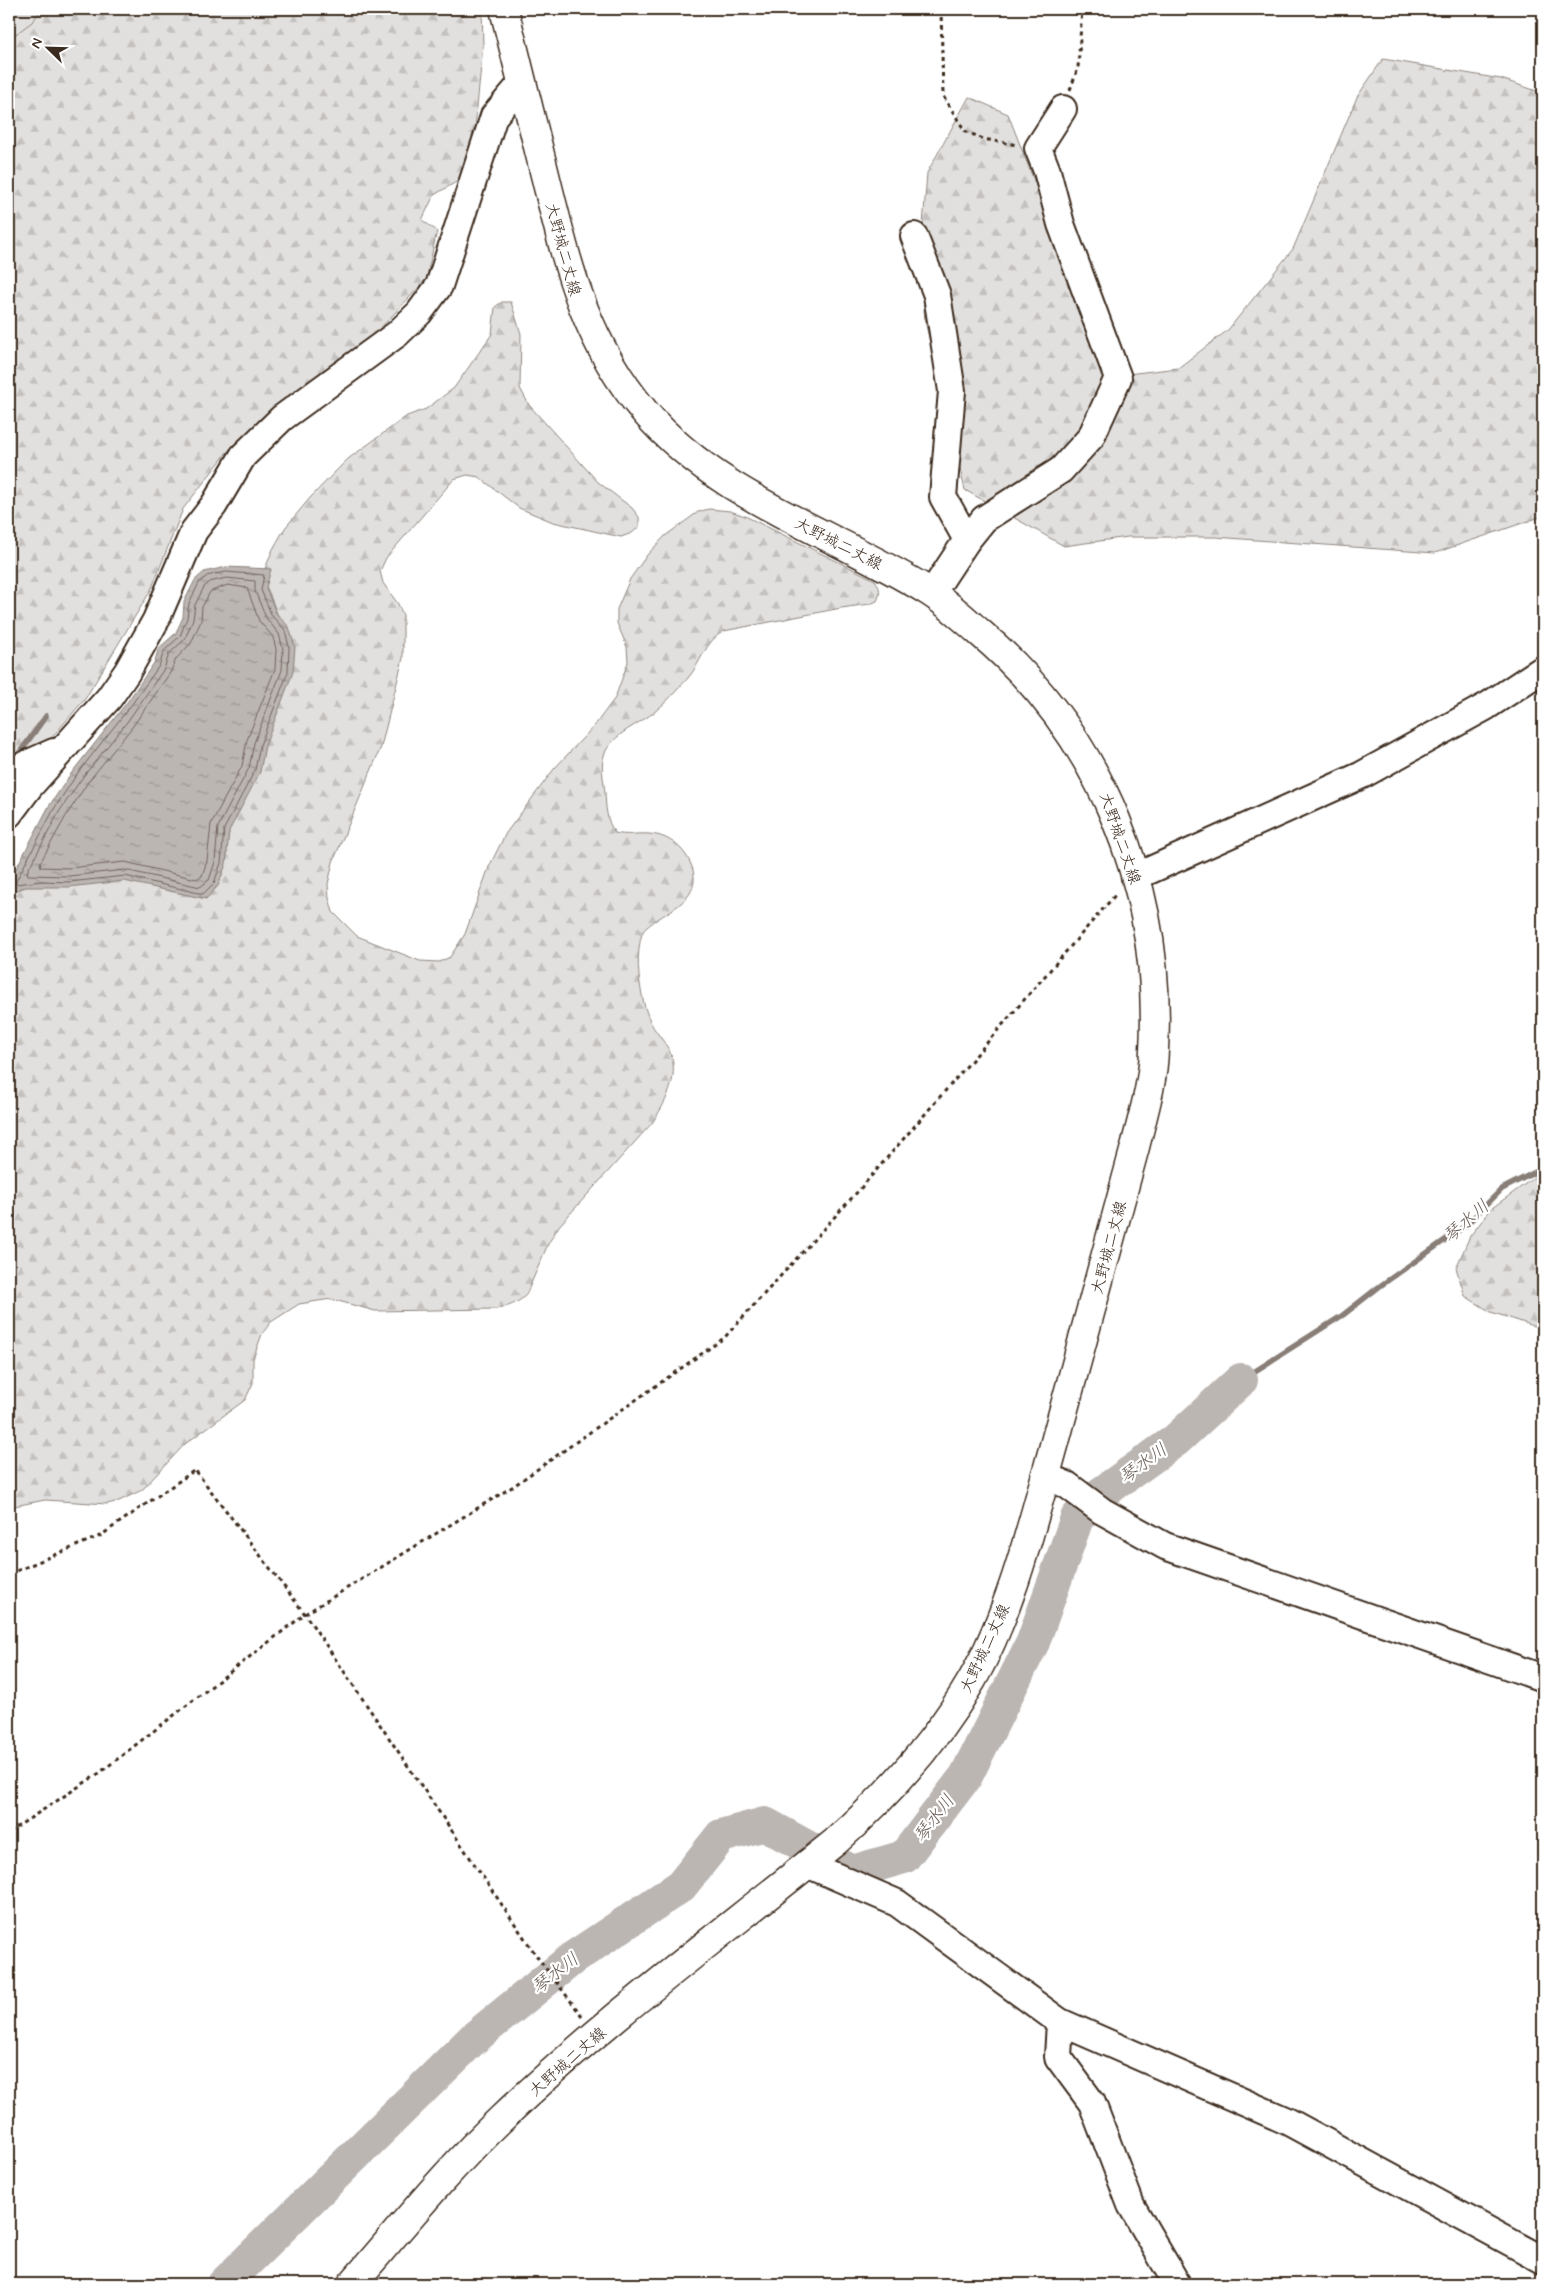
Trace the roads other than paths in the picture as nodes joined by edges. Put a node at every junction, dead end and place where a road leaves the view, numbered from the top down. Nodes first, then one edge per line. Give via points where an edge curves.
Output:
1 (509, 10) edge
2 (522, 83) junction
3 (1063, 109) road end
4 (914, 236) dead end
5 (967, 540) junction
6 (932, 593) junction
7 (1543, 669) edge
8 (64, 747) junction
9 (9, 772) edge
10 (9, 814) edge
11 (1135, 877) junction
12 (1045, 1476) junction
13 (1543, 1678) edge
14 (807, 1864) junction
15 (1060, 2022) junction
16 (1543, 2260) edge
17 (352, 2284) edge
18 (1177, 2284) edge

1 - 2 main road, 大野城二丈線
2 - 6 main road, 大野城二丈線 via 580,305 600,347 645,412 673,440 726,482
2 - 8 street via 494,116 440,286 397,334 282,418 243,456 214,505 194,530 144,645 109,698
3 - 5 street via 1038,148 1061,224 1118,378 1091,437 1061,470 984,519
4 - 5 street via 936,296 952,391 943,497
5 - 6 street
6 - 11 main road, 大野城二丈線 via 1032,682 1073,737 1104,787
7 - 11 street via 1487,706 1362,775
8 - 9 street
8 - 10 street
11 - 12 main road, 大野城二丈線 via 1151,951 1154,1052 1135,1147
12 - 13 street via 1076,1491 1102,1511 1165,1546
12 - 14 main road, 大野城二丈線 via 1000,1621 972,1679 908,1769 869,1812
14 - 15 street via 897,1903
14 - 17 main road, 大野城二丈線 via 596,2034 501,2119 447,2175
15 - 16 street via 1287,2121
15 - 18 street via 1058,2057 1092,2103 1131,2205

